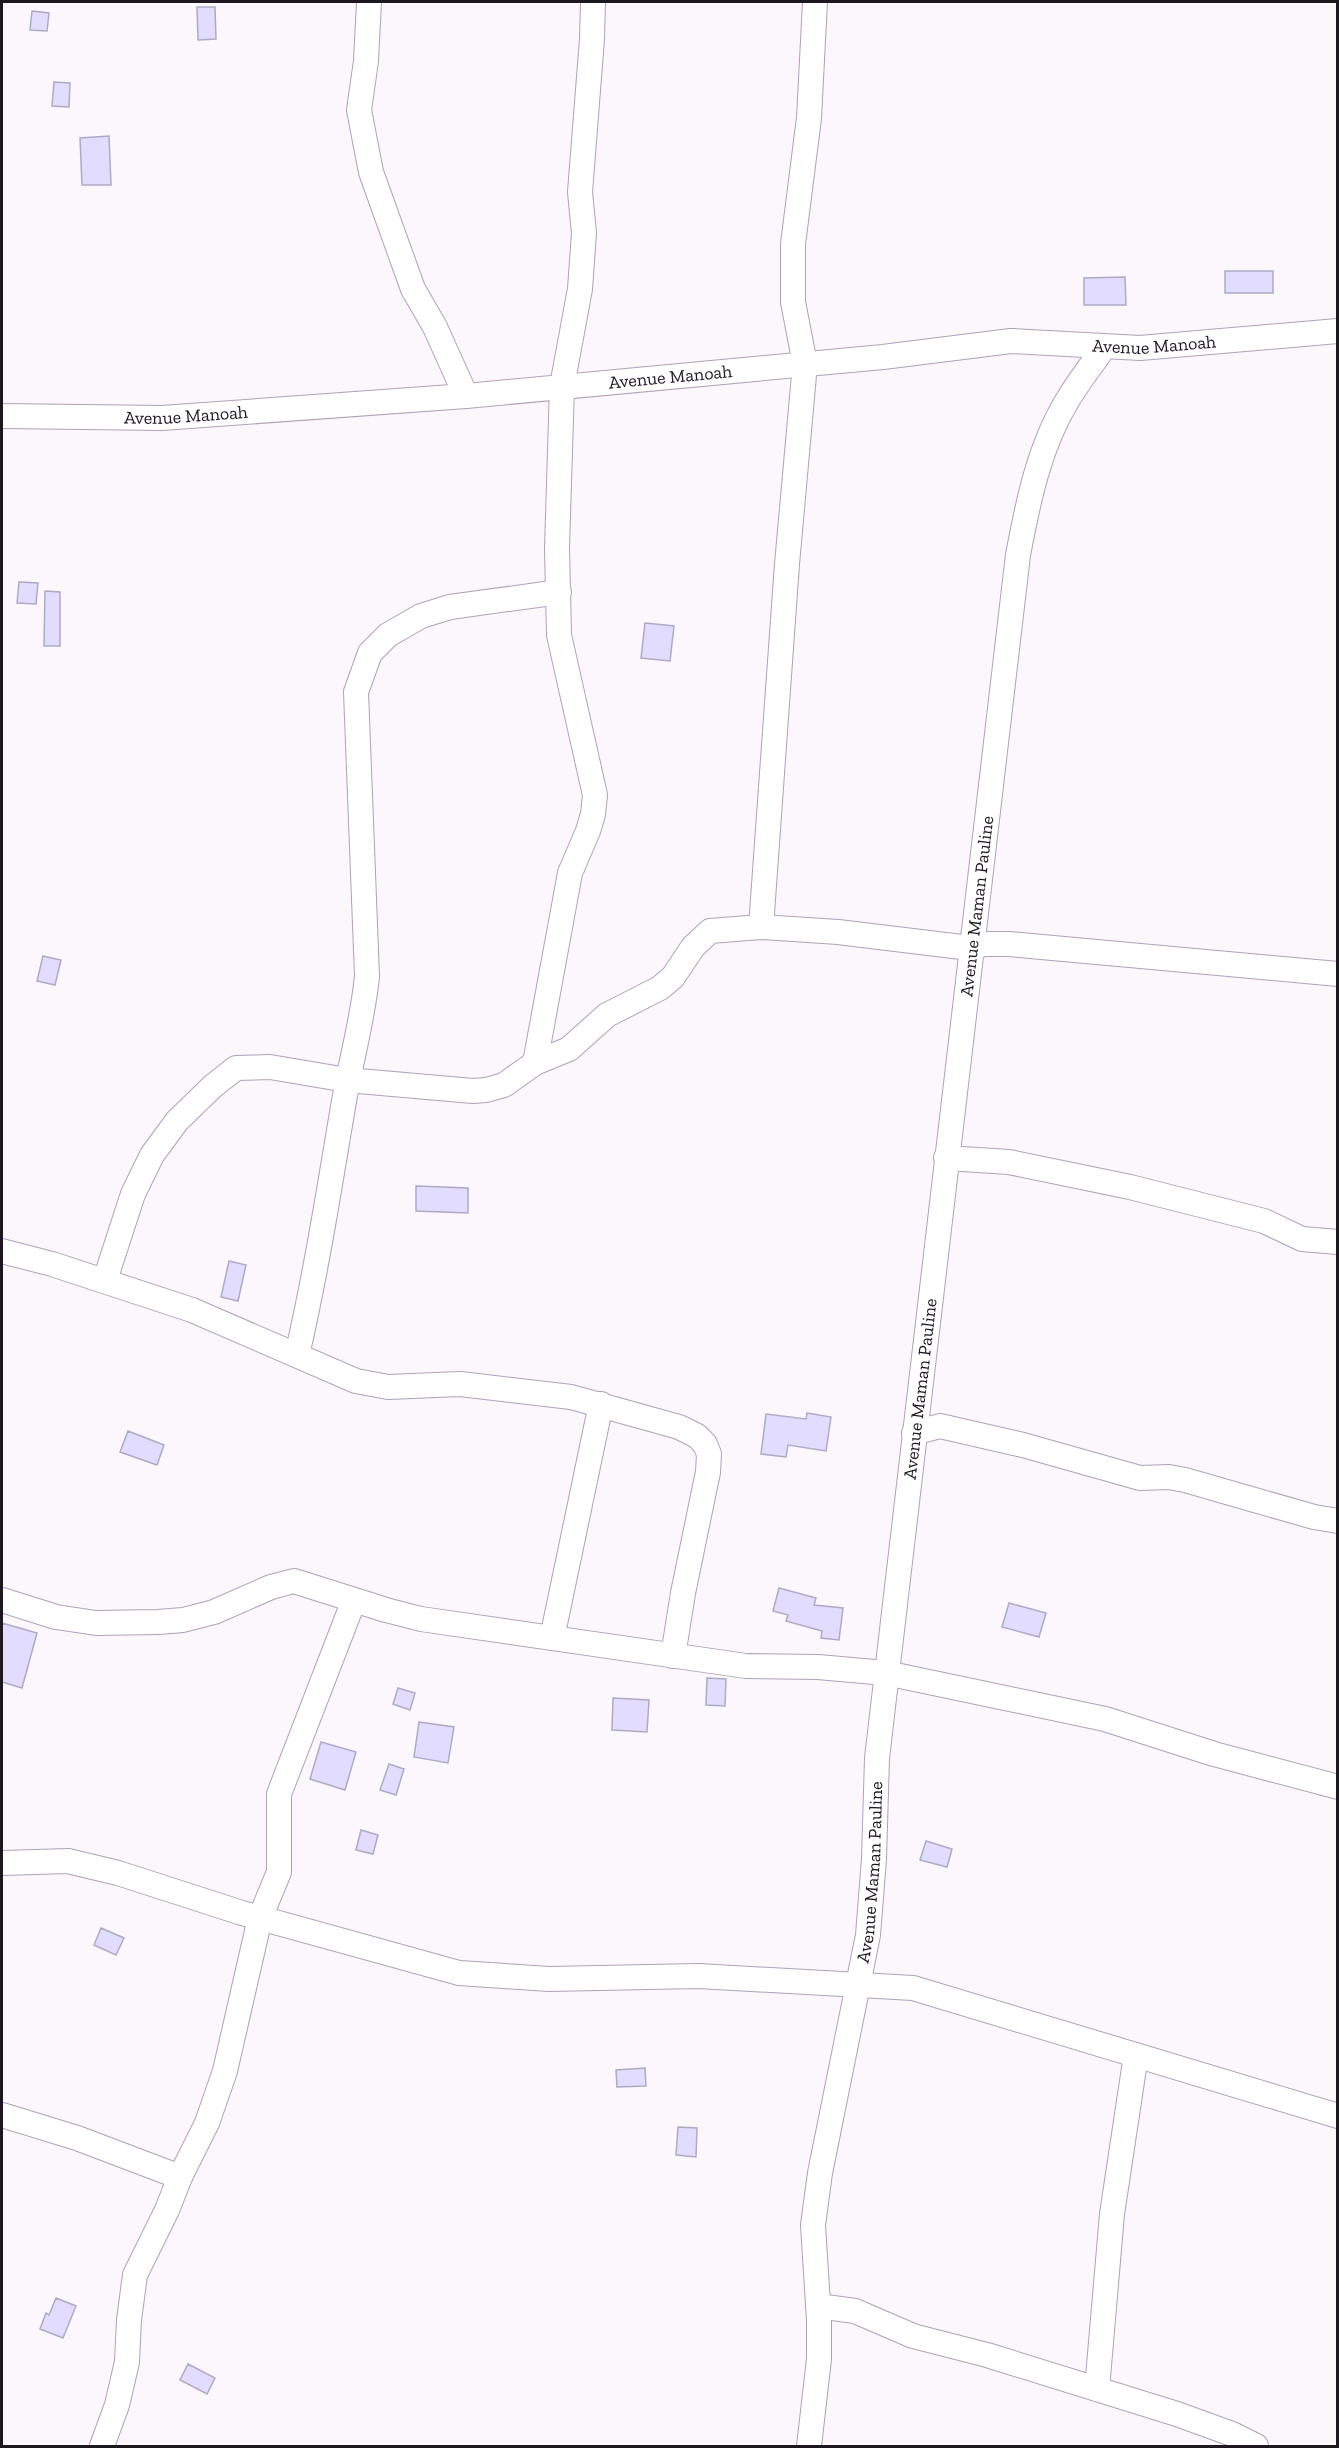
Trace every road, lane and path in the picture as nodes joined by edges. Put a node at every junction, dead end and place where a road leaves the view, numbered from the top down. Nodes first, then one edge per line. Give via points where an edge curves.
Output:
1 (369, 2) edge
2 (593, 2) edge
3 (815, 2) edge
4 (1338, 332) edge
5 (1104, 347) junction
6 (805, 363) junction
7 (562, 386) junction
8 (466, 396) junction
9 (2, 416) edge
10 (559, 592) junction
11 (761, 927) junction
12 (970, 948) junction
13 (1338, 974) edge
14 (535, 1063) junction
15 (348, 1080) junction
16 (946, 1158) junction
17 (1338, 1242) edge
18 (2, 1251) edge
19 (105, 1280) junction
20 (297, 1355) junction
21 (601, 1404) junction
22 (914, 1433) junction
23 (1338, 1521) edge
24 (2, 1600) edge
25 (354, 1600) junction
26 (552, 1638) junction
27 (673, 1656) junction
28 (886, 1673) junction
29 (1335, 1782) edge
30 (2, 1863) edge
31 (260, 1918) junction
32 (859, 1986) junction
33 (1136, 2055) junction
34 (2, 2115) edge
35 (1338, 2116) edge
36 (180, 2177) junction
37 (818, 2306) junction
38 (1097, 2389) junction
39 (102, 2446) edge
40 (809, 2446) edge
41 (1256, 2446) edge

1 - 8 street via 360,110 371,172 413,289
2 - 7 street via 580,192 584,233 580,289
3 - 6 street via 809,118 793,244 793,302
4 - 5 street, Avenue Manoah via 1140,348
5 - 6 street, Avenue Manoah via 1011,341
5 - 12 street, Avenue Maman Pauline via 1066,401 1028,502 1018,555
6 - 7 street, Avenue Manoah
6 - 11 street
7 - 8 street, Avenue Manoah
7 - 10 street
8 - 9 street, Avenue Manoah via 162,418
10 - 14 street via 559,635 595,795 588,831 570,873
10 - 15 street via 450,607 422,616 388,635 365,663 356,692 367,976
11 - 12 street
11 - 14 street via 710,931 660,988 601,1019 569,1049
12 - 13 street via 1009,944
12 - 16 street, Avenue Maman Pauline
14 - 15 street via 504,1085 486,1090
15 - 19 street via 251,1066 236,1068 213,1086 177,1122 152,1155 133,1194
15 - 20 street
16 - 17 street via 1009,1162 1130,1187 1264,1221 1302,1239
16 - 22 street, Avenue Maman Pauline
18 - 19 street
19 - 20 street via 192,1310
20 - 21 street via 375,1386 460,1384
21 - 26 street
21 - 27 street via 679,1427 697,1436 709,1454
22 - 23 street via 940,1426 956,1429 1140,1479 1185,1480
22 - 28 street, Avenue Maman Pauline
24 - 25 street via 56,1617 96,1623 183,1620 294,1581
25 - 26 street via 421,1619
25 - 31 street via 279,1794 279,1872
26 - 27 street
27 - 28 street via 746,1666
28 - 29 street via 1105,1719 1214,1754
28 - 32 street, Avenue Maman Pauline via 877,1758 872,1902
30 - 31 street via 68,1861
31 - 32 street via 459,1973 549,1979 698,1976
31 - 36 street via 225,2071 207,2123
32 - 33 street via 913,1988
32 - 37 street, Avenue Maman Pauline via 818,2184 813,2225
33 - 35 street
33 - 38 street via 1112,2214
34 - 36 street
36 - 39 street via 135,2275 127,2362
37 - 38 street via 855,2311 903,2333
37 - 40 street, Avenue Maman Pauline via 818,2369
38 - 41 street via 1177,2414

